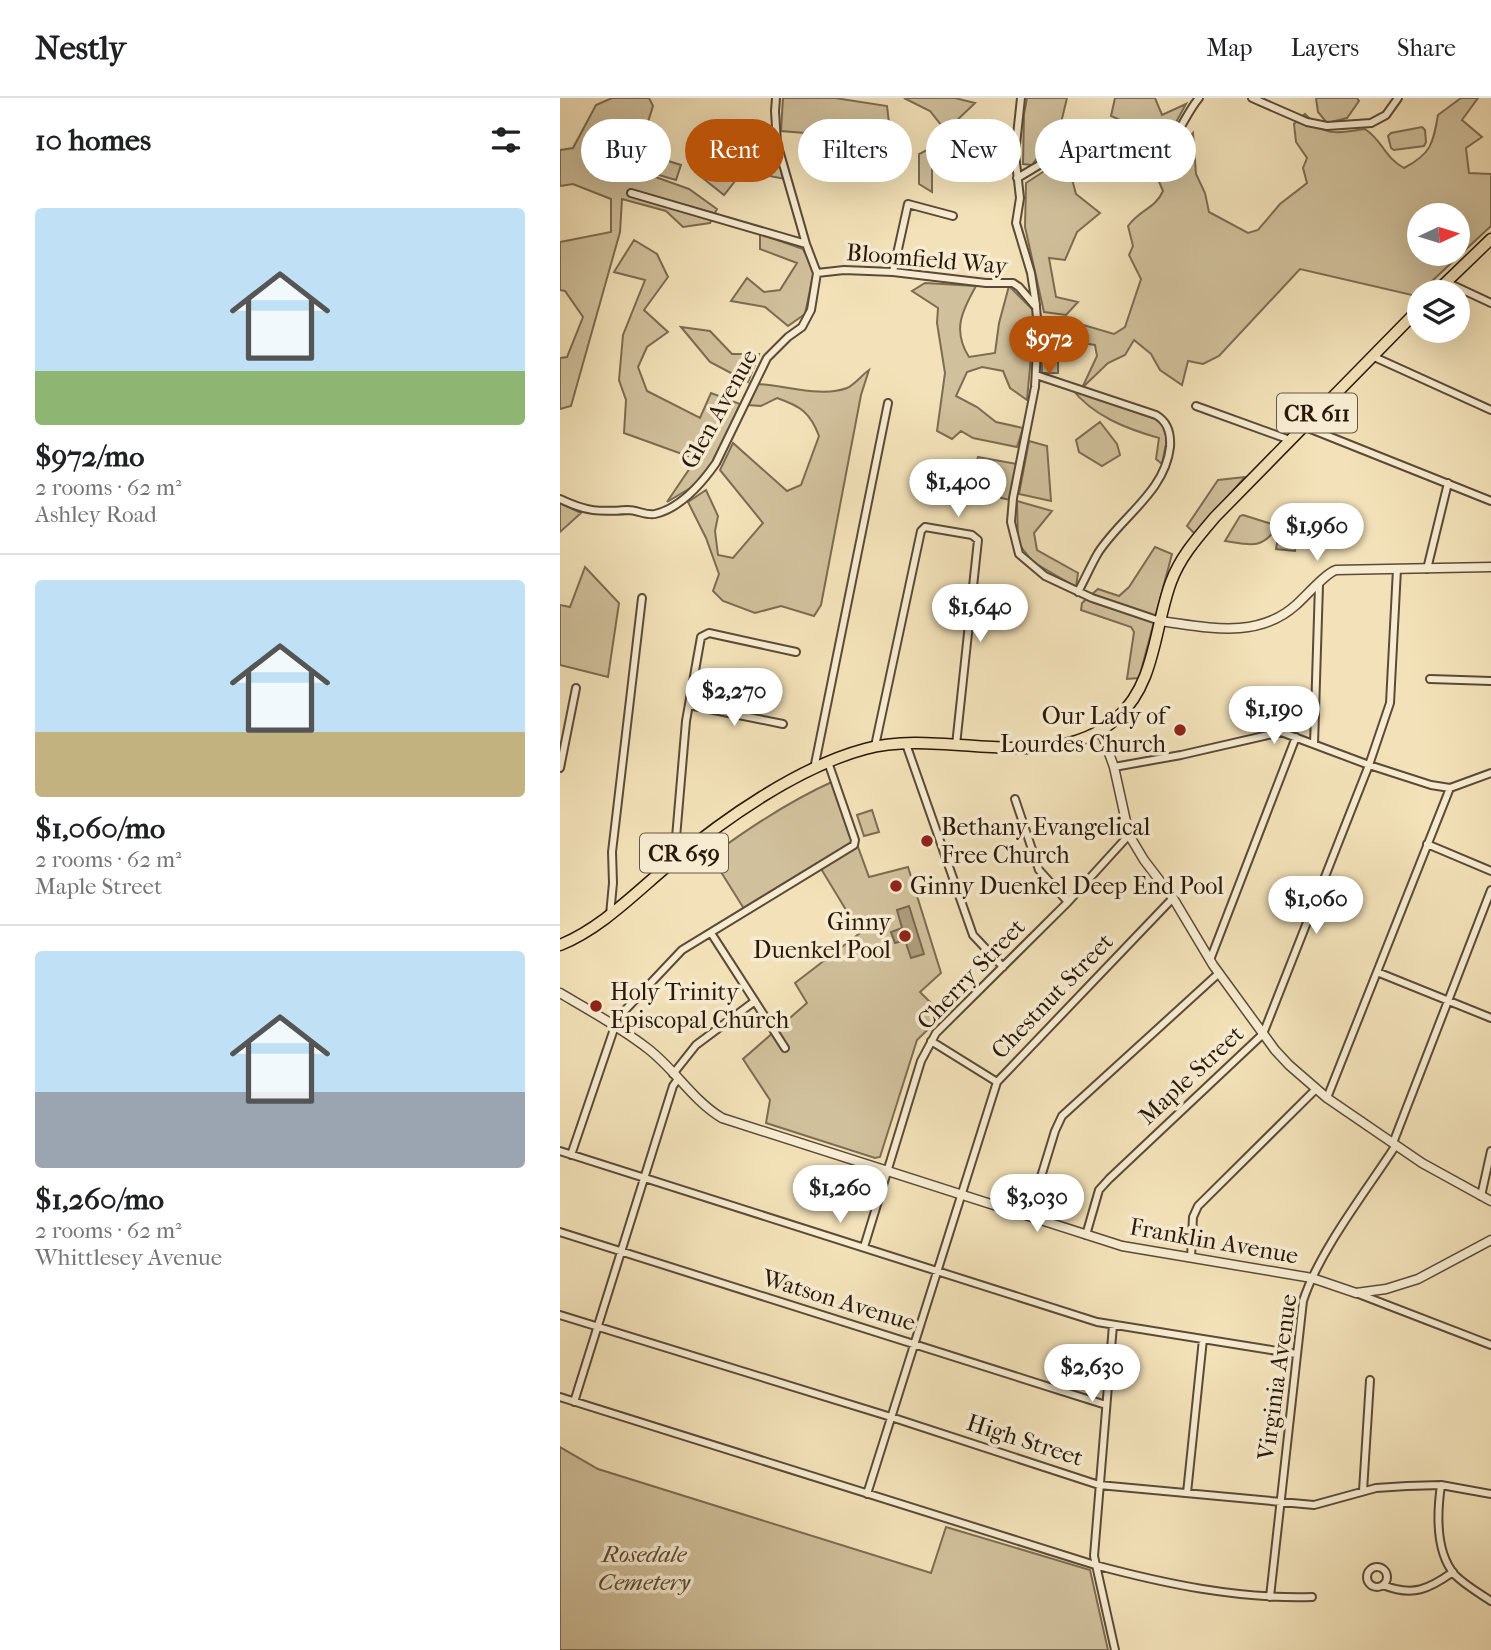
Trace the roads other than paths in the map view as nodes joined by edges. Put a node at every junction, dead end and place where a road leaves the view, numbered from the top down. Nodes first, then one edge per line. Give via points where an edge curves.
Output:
1 (776, 98) edge
2 (1021, 98) edge
3 (1199, 98) edge
4 (1252, 98) edge
5 (1398, 98) edge
6 (1019, 119) edge
7 (1021, 176) edge
8 (1018, 182) edge
9 (631, 193) dead end
10 (953, 216) dead end
11 (1491, 239) edge
12 (806, 244) junction
13 (893, 272) junction
14 (817, 273) junction
15 (1448, 280) edge
16 (1470, 293) edge
17 (1491, 303) edge
18 (1036, 307) junction
19 (1407, 321) edge
20 (1373, 356) junction
21 (1036, 375) junction
22 (888, 402) dead end
23 (1196, 406) dead end
24 (1491, 410) edge
25 (1303, 426) junction
26 (1290, 440) junction
27 (1448, 483) junction
28 (560, 499) edge
29 (1491, 501) edge
30 (1491, 567) edge
31 (1397, 569) junction
32 (1427, 569) junction
33 (1319, 585) junction
34 (1078, 592) junction
35 (642, 598) dead end
36 (1160, 621) junction
37 (796, 652) dead end
38 (1430, 679) dead end
39 (1491, 681) edge
40 (576, 688) dead end
41 (689, 705) junction
42 (783, 724) dead end
43 (1101, 731) junction
44 (1296, 737) junction
45 (906, 744) junction
46 (1314, 744) junction
47 (956, 745) junction
48 (875, 746) junction
49 (828, 762) junction
50 (1369, 765) junction
51 (1114, 767) junction
52 (560, 768) edge
53 (814, 769) junction
54 (1491, 774) edge
55 (1450, 788) junction
56 (1015, 799) dead end
57 (1129, 835) junction
58 (1427, 845) junction
59 (674, 861) junction
60 (1491, 871) edge
61 (1491, 890) edge
62 (1173, 898) junction
63 (1069, 902) junction
64 (610, 915) junction
65 (711, 933) junction
66 (560, 945) edge
67 (1210, 960) junction
68 (1003, 968) junction
69 (1377, 972) junction
70 (1219, 973) junction
71 (560, 993) edge
72 (755, 1001) junction
73 (1448, 1001) junction
74 (1491, 1018) edge
75 (613, 1025) junction
76 (1263, 1034) junction
77 (931, 1041) junction
78 (785, 1048) dead end
79 (675, 1076) junction
80 (997, 1082) junction
81 (1316, 1089) junction
82 (1327, 1098) junction
83 (1395, 1144) junction
84 (560, 1151) edge
85 (1491, 1151) edge
86 (571, 1155) junction
87 (888, 1172) junction
88 (645, 1179) junction
89 (961, 1195) junction
90 (1482, 1196) junction
91 (1491, 1201) edge
92 (1029, 1216) junction
93 (560, 1232) edge
94 (1086, 1235) junction
95 (1491, 1240) edge
96 (864, 1247) junction
97 (622, 1252) junction
98 (1191, 1258) junction
99 (938, 1270) junction
100 (1312, 1278) junction
101 (1356, 1293) junction
102 (560, 1315) edge
103 (1113, 1325) junction
104 (597, 1326) junction
105 (1203, 1339) junction
106 (915, 1344) junction
107 (1491, 1345) edge
108 (1296, 1354) junction
109 (1370, 1380) dead end
110 (560, 1397) edge
111 (574, 1402) junction
112 (1105, 1405) junction
113 (891, 1417) junction
114 (1099, 1485) junction
115 (1441, 1485) junction
116 (1363, 1491) junction
117 (1187, 1493) junction
118 (867, 1494) junction
119 (1491, 1494) edge
120 (1280, 1502) junction
121 (1095, 1565) junction
122 (1453, 1572) junction
123 (1383, 1585) dead end
124 (1270, 1597) junction
125 (1312, 1597) dead end
126 (1491, 1601) edge
127 (1115, 1650) edge

1 - 12 street, Glen Avenue via 777,143
2 - 6 street
3 - 7 street via 1158,154 1127,160 1063,154
4 - 5 street via 1327,126 1371,123 1386,115
8 - 18 street via 1016,223
9 - 12 street
10 - 13 street via 908,204
11 - 15 main road
12 - 14 street, Glen Avenue
13 - 14 street, Bloomfield Way
13 - 18 street, Bloomfield Way via 1013,283
14 - 28 street, Glen Avenue via 811,310 802,327 766,358 716,463 692,492 653,515 634,510 589,511
16 - 17 street
18 - 21 street
19 - 20 main road, CR 611
20 - 24 street
20 - 25 main road, CR 611
21 - 34 street via 1013,498 1014,539 1019,554 1030,565
21 - 34 street via 1156,415 1164,420 1171,436 1161,477 1099,553
22 - 53 street
23 - 26 street
25 - 26 main road, CR 611
25 - 27 street
26 - 36 main road, CR 611 via 1190,547 1170,584
27 - 29 street
27 - 32 street
30 - 32 street
31 - 32 street
31 - 33 street via 1336,570 1328,572
31 - 50 street, Maple Street via 1390,703
33 - 36 street via 1265,625 1222,629
33 - 46 street
34 - 36 street
35 - 64 street via 612,852
36 - 43 main road, CR 611 via 1140,689
37 - 41 street via 705,634
38 - 39 street
40 - 52 street
41 - 42 street
41 - 59 street
43 - 47 main road, CR 659 via 1054,747
43 - 51 street
44 - 46 street
44 - 51 street via 1281,732 1264,734
44 - 67 street
45 - 47 main road, CR 659
45 - 48 main road, CR 659
45 - 68 street via 973,935
46 - 50 street
47 - 48 street via 978,540 925,527
48 - 49 main road, CR 659
49 - 53 main road, CR 659
49 - 65 street via 854,845
50 - 55 street
50 - 76 street, Maple Street
51 - 57 street
53 - 59 main road, CR 659 via 754,802
54 - 55 street
55 - 58 street
56 - 63 street via 1039,870
57 - 62 street
57 - 63 street, Cherry Street
58 - 60 street
58 - 69 street
59 - 64 main road, CR 659
61 - 73 street, Virginia Avenue
62 - 67 street
62 - 80 street, Chestnut Street
63 - 68 street, Cherry Street
64 - 66 main road, CR 659
65 - 72 street
65 - 75 street via 682,950
67 - 70 street
68 - 77 street, Cherry Street
69 - 73 street
69 - 82 street
70 - 76 street
70 - 92 street via 1062,1116
71 - 75 street, Franklin Avenue
72 - 78 street
72 - 79 street via 696,1045
73 - 74 street
73 - 83 street, Virginia Avenue
75 - 79 street, Franklin Avenue via 647,1048
75 - 86 street
76 - 81 street
76 - 94 street, Maple Street via 1099,1190
77 - 80 street
77 - 87 street, Cherry Street
79 - 87 street, Franklin Avenue via 705,1108 722,1118
79 - 88 street
80 - 89 street, Chestnut Street
81 - 82 street
81 - 98 street via 1198,1206
82 - 83 street
83 - 90 street
83 - 100 street, Virginia Avenue
84 - 86 street
85 - 90 street
86 - 88 street
87 - 89 street, Franklin Avenue
87 - 96 street, Cherry Street
88 - 96 street
88 - 97 street
89 - 92 street, Franklin Avenue
89 - 99 street, Chestnut Street
90 - 91 street
92 - 94 street, Franklin Avenue
93 - 97 street, Watson Avenue
94 - 98 street, Franklin Avenue
95 - 101 street, Franklin Avenue via 1418,1279
96 - 99 street
97 - 104 street
97 - 106 street, Watson Avenue
98 - 100 street, Franklin Avenue
99 - 103 street
99 - 106 street, Chestnut Street
100 - 101 street, Franklin Avenue
100 - 108 street, Virginia Avenue via 1303,1301
101 - 107 street
102 - 104 street, High Street
103 - 105 street
103 - 112 street
104 - 111 street
104 - 113 street, High Street
105 - 108 street
105 - 117 street
106 - 112 street, Watson Avenue
106 - 113 street, Chestnut Street
108 - 120 street, Virginia Avenue
109 - 116 street
110 - 111 street
111 - 118 street
112 - 114 street
113 - 114 street, High Street
113 - 118 street, Chestnut Street
114 - 117 street, High Street
114 - 121 street
115 - 116 street, High Street
115 - 119 street, High Street
115 - 122 street via 1437,1511
116 - 120 street, High Street via 1314,1505
117 - 120 street, High Street
118 - 121 street
120 - 124 street, Virginia Avenue
121 - 124 street via 1186,1588
121 - 127 street
122 - 123 street via 1423,1590
122 - 126 street
124 - 125 street

